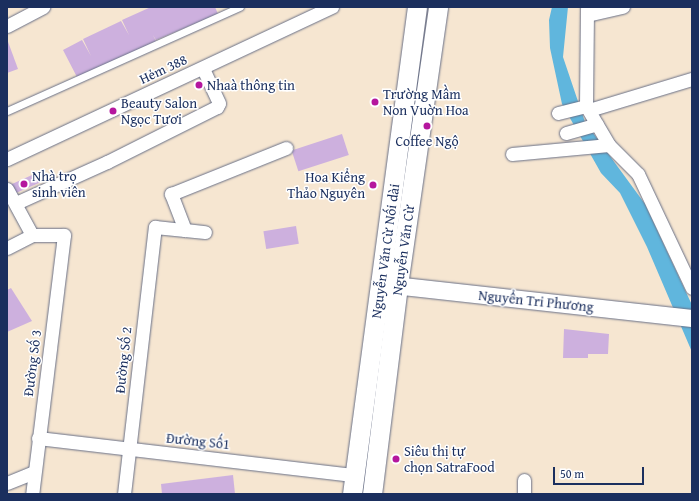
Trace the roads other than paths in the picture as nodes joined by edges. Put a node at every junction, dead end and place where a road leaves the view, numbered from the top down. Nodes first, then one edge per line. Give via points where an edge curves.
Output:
1 (43, 7) edge
2 (240, 7) edge
3 (332, 7) edge
4 (417, 7) edge
5 (438, 7) edge
6 (623, 7) edge
7 (587, 11) edge
8 (7, 26) edge
9 (203, 68) junction
10 (692, 79) edge
11 (585, 108) junction
12 (7, 112) edge
13 (561, 112) dead end
14 (594, 125) junction
15 (570, 131) dead end
16 (606, 145) junction
17 (286, 148) dead end
18 (512, 154) dead end
19 (7, 159) edge
20 (7, 189) edge
21 (16, 203) junction
22 (185, 230) junction
23 (205, 232) dead end
24 (32, 235) junction
25 (7, 248) edge
26 (389, 284) junction
27 (692, 288) edge
28 (692, 318) edge
29 (38, 438) junction
30 (130, 450) junction
31 (34, 472) junction
32 (354, 475) junction
33 (524, 480) dead end
34 (7, 484) edge
35 (32, 494) edge
36 (124, 494) edge
37 (352, 494) edge
38 (372, 494) edge
39 (524, 494) edge

1 - 8 street
2 - 12 lane
3 - 9 street, Hẻm 388
4 - 26 main road, Nguyễn Văn Cừ Nối dài
5 - 26 main road, Nguyễn Văn Cừ
6 - 7 street
7 - 11 street
9 - 19 street, Hẻm 388
9 - 21 street via 219,103 217,107 107,162
10 - 11 street
11 - 13 street
11 - 14 street
14 - 15 street
14 - 16 street
16 - 18 street
16 - 27 street via 638,174
17 - 22 street via 166,196
20 - 21 street
21 - 24 street
22 - 23 street
22 - 30 street, Đường Số 2 via 157,226 154,229
24 - 25 street
24 - 29 street, Đường Số 3 via 64,235
26 - 28 street, Nguyển Tri Phương
26 - 32 main road, Nguyễn Văn Cừ Nối dài
26 - 38 main road, Nguyễn Văn Cừ
29 - 30 street, Đường Số1
29 - 31 street, Đường Số 3
30 - 32 street, Đường Số1
30 - 36 street, Đường Số 2
31 - 34 street
31 - 35 street, Đường Số 3
32 - 37 main road, Nguyễn Văn Cừ Nối dài
33 - 39 street

